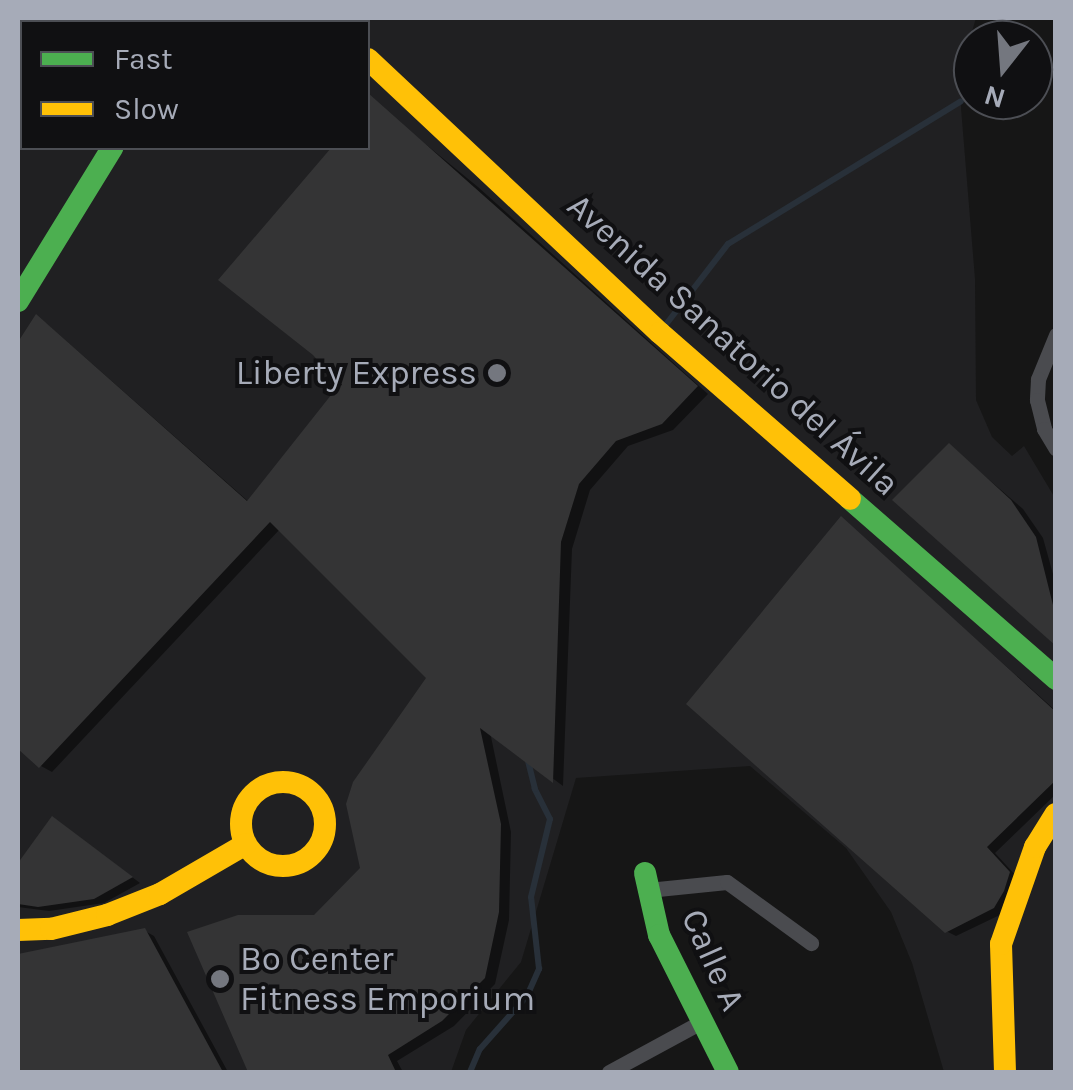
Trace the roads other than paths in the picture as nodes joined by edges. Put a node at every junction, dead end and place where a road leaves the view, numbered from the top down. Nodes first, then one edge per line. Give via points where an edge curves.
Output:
1 (370, 60) edge
2 (111, 150) edge
3 (18, 301) edge
4 (1056, 336) edge
5 (1050, 365) edge
6 (1056, 450) edge
7 (1056, 679) edge
8 (1056, 814) edge
9 (246, 844) dead end
10 (646, 882) joint
11 (18, 930) edge
12 (811, 943) dead end
13 (702, 1022) junction
14 (609, 1072) edge
15 (728, 1072) edge
16 (1005, 1072) edge

1 - 7 street, Avenida Sanatorio del Ávila via 660,333
2 - 3 street
4 - 5 street
5 - 6 street via 1037,400
8 - 16 street via 1035,848 1001,944
9 - 11 street via 160,894 106,915
10 - 12 street via 726,882
10 - 13 street, Calle A via 658,935
13 - 14 street
13 - 15 street, Calle A

